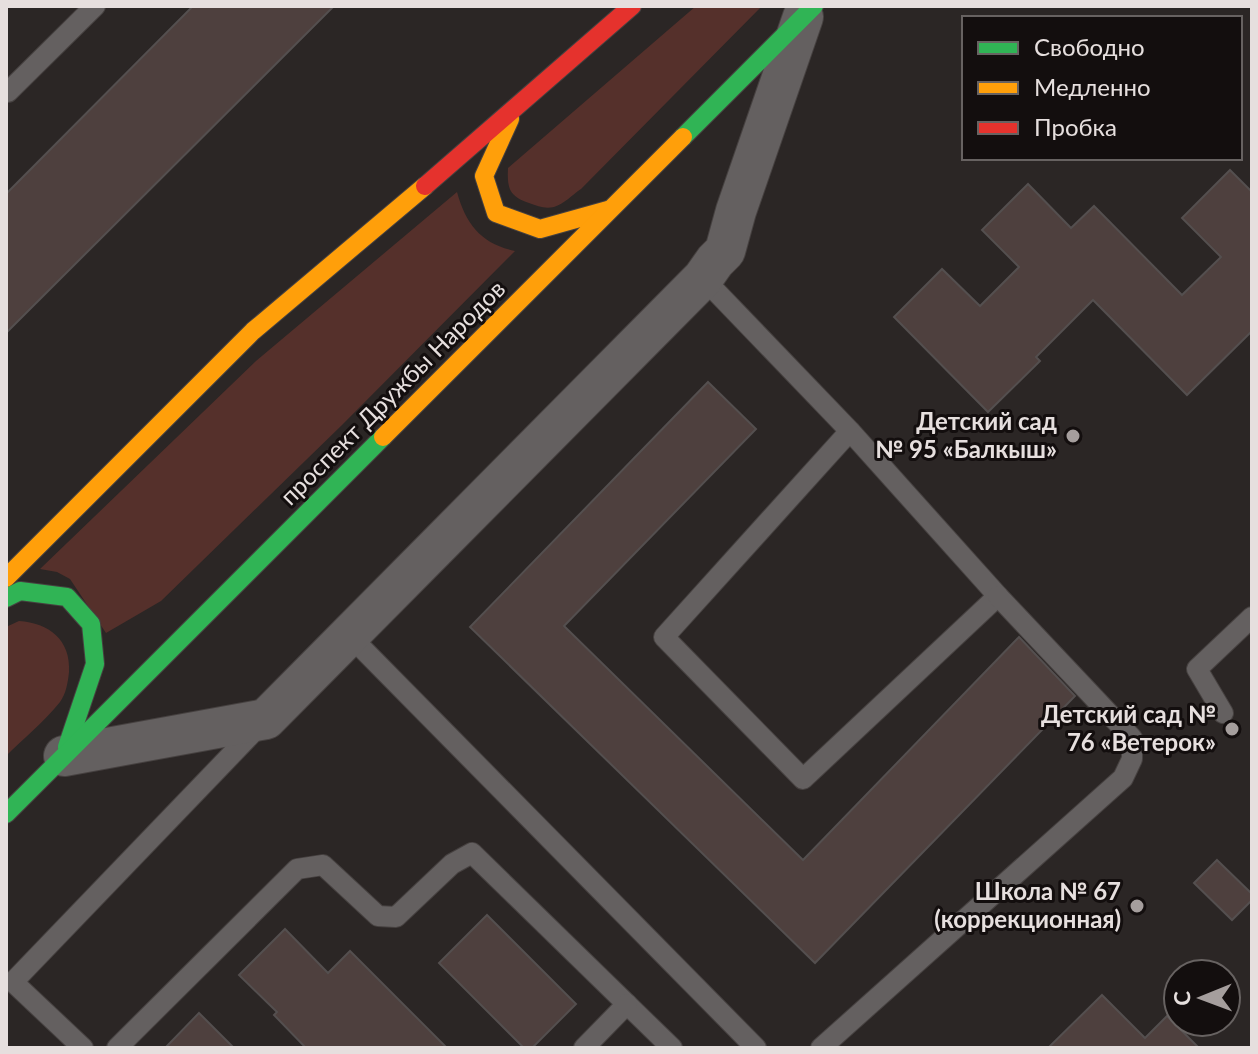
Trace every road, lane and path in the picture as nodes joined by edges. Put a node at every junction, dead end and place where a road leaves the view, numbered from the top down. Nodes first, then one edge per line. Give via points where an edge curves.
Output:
1 (95, 6) edge
2 (632, 6) edge
3 (809, 12) edge
4 (6, 90) edge
5 (514, 110) junction
6 (611, 209) junction
7 (703, 278) junction
8 (850, 431) junction
9 (6, 578) edge
10 (998, 596) junction
11 (6, 598) edge
12 (1252, 617) edge
13 (349, 635) junction
14 (1223, 713) dead end
15 (266, 719) junction
16 (64, 756) junction
17 (6, 814) edge
18 (627, 1004) junction
19 (83, 1048) edge
20 (117, 1048) edge
21 (584, 1048) edge
22 (672, 1048) edge
23 (756, 1048) edge
24 (821, 1048) edge

1 - 4 lane
2 - 5 main road
3 - 6 main road, проспект Дружбы Народов
3 - 7 street via 725,251
5 - 6 main road via 484,176 496,213 540,229
5 - 9 main road via 253,331
6 - 16 main road, проспект Дружбы Народов
7 - 8 lane
7 - 13 street
8 - 10 lane
8 - 10 lane via 664,637 803,779
10 - 24 lane via 1132,738 1132,759 1123,778
11 - 16 main road via 20,591 67,597 91,624 95,664
12 - 14 lane via 1197,669
13 - 15 street
13 - 23 lane
15 - 16 street
15 - 19 lane via 13,982
16 - 17 main road, проспект Дружбы Народов
18 - 20 lane via 472,853 452,864 396,917 378,916 323,865 297,869
18 - 21 lane
18 - 22 lane

